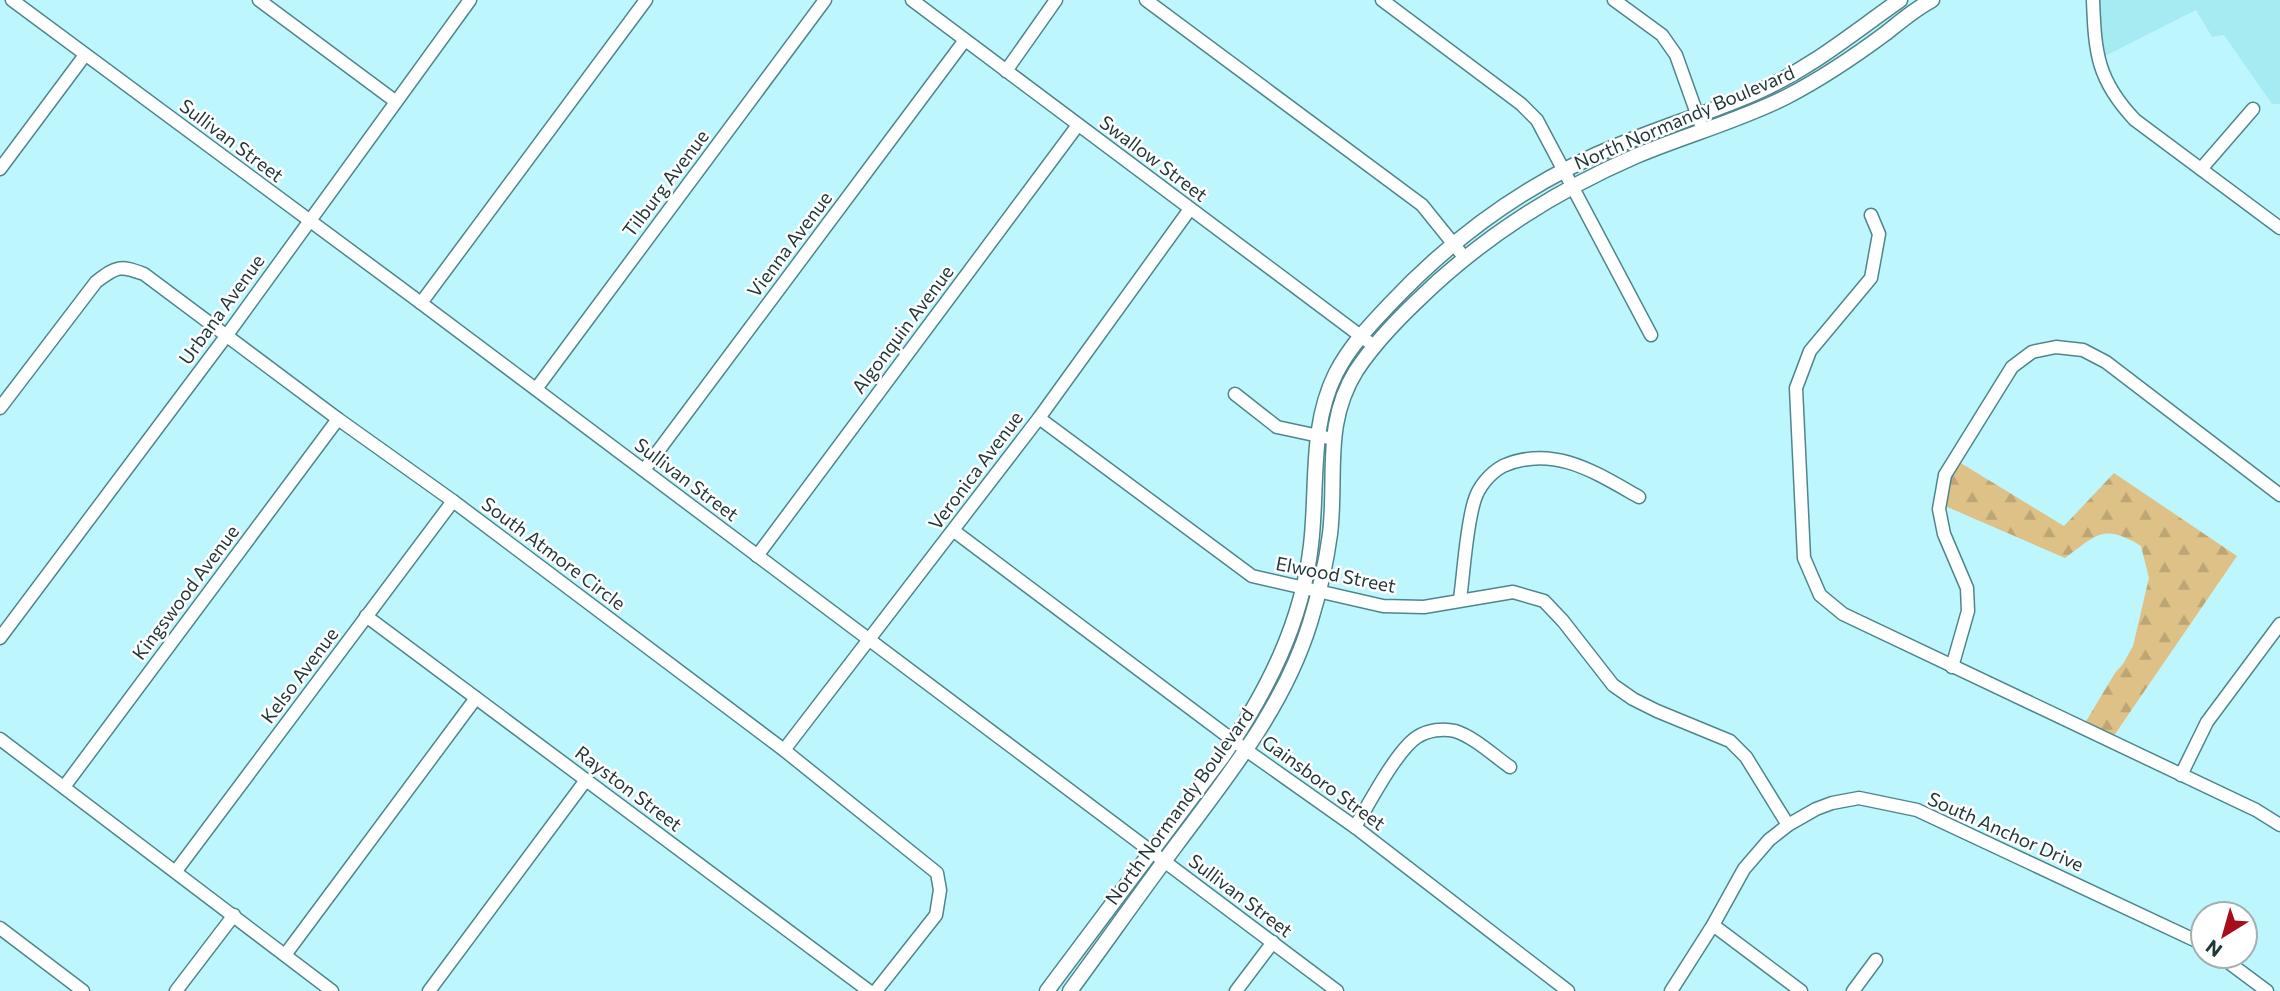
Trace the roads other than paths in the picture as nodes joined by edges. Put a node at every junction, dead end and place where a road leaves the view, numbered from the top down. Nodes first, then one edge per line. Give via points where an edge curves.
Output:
1 (12, 0) edge
2 (259, 0) edge
3 (470, 0) edge
4 (646, 0) edge
5 (825, 0) edge
6 (912, 0) edge
7 (1056, 0) edge
8 (1146, 0) edge
9 (1382, 0) edge
10 (1614, 0) edge
11 (1900, 0) edge
12 (1932, 0) edge
13 (2093, 0) edge
14 (965, 40) junction
15 (85, 55) junction
16 (1006, 71) junction
17 (395, 102) junction
18 (2253, 109) dead end
19 (1699, 115) junction
20 (1078, 125) junction
21 (1703, 132) junction
22 (0, 169) edge
23 (2201, 169) junction
24 (1563, 172) junction
25 (1572, 186) junction
26 (1191, 209) junction
27 (1871, 215) dead end
28 (309, 221) junction
29 (2280, 228) edge
30 (1453, 244) junction
31 (1464, 257) junction
32 (421, 303) junction
33 (227, 335) junction
34 (1651, 335) dead end
35 (1360, 336) junction
36 (1374, 346) junction
37 (536, 389) junction
38 (1235, 394) dead end
39 (0, 408) edge
40 (1039, 418) junction
41 (338, 419) junction
42 (1317, 436) junction
43 (1333, 439) junction
44 (643, 470) junction
45 (2280, 495) edge
46 (1639, 497) dead end
47 (453, 502) junction
48 (954, 531) junction
49 (757, 556) junction
50 (1303, 588) junction
51 (1319, 591) junction
52 (1460, 599) junction
53 (366, 616) junction
54 (2280, 624) edge
55 (0, 638) edge
56 (869, 640) junction
57 (1952, 667) junction
58 (476, 698) junction
59 (0, 739) edge
60 (1233, 740) junction
61 (784, 750) junction
62 (1247, 750) junction
63 (1510, 767) dead end
64 (2181, 775) junction
65 (586, 780) junction
66 (64, 787) junction
67 (1788, 825) junction
68 (2280, 825) edge
69 (1355, 827) junction
70 (1150, 851) junction
71 (1164, 861) junction
72 (176, 872) junction
73 (233, 915) junction
74 (1713, 925) junction
75 (0, 928) edge
76 (2189, 937) edge
77 (1273, 942) junction
78 (285, 955) junction
79 (1876, 960) dead end
80 (2239, 970) edge
81 (83, 991) edge
82 (176, 991) edge
83 (332, 991) edge
84 (429, 991) edge
85 (869, 991) edge
86 (876, 991) edge
87 (1047, 991) edge
88 (1070, 991) edge
89 (1236, 991) edge
90 (1337, 991) edge
91 (1568, 991) edge
92 (1671, 991) edge
93 (1801, 991) edge
94 (1853, 991) edge
95 (2267, 991) edge

1 - 15 street, Sullivan Street
2 - 17 street
3 - 17 street, Urbana Avenue
4 - 32 street
5 - 37 street, Tilburg Avenue
6 - 14 street, Swallow Street
7 - 16 street
8 - 30 street via 1422,205
9 - 24 street via 1521,104 1536,120
10 - 19 street via 1662,35 1676,55
11 - 19 street, North Normandy Boulevard via 1841,44 1759,92
12 - 21 street, North Normandy Boulevard via 1815,81
13 - 23 street via 2098,61 2108,86 2135,120
14 - 16 street, Swallow Street
14 - 44 street, Vienna Avenue
15 - 22 street
15 - 28 street, Sullivan Street
16 - 20 street, Swallow Street
17 - 28 street, Urbana Avenue
18 - 23 street
19 - 21 street
19 - 24 street, North Normandy Boulevard
20 - 26 street, Swallow Street
20 - 49 street, Algonquin Avenue
21 - 25 street, North Normandy Boulevard
23 - 29 street
24 - 25 street
24 - 30 street, North Normandy Boulevard
25 - 31 street, North Normandy Boulevard via 1522,214
25 - 34 street
26 - 35 street, Swallow Street
26 - 40 street, Veronica Avenue
27 - 57 street via 1879,234 1871,278 1810,351 1796,388 1804,558 1820,595 1843,614
28 - 32 street, Sullivan Street
28 - 33 street, Urbana Avenue
30 - 31 street
30 - 35 street, North Normandy Boulevard
31 - 36 street, North Normandy Boulevard
32 - 37 street, Sullivan Street
33 - 39 street, South Atmore Circle via 144,274 124,267 112,270 96,282
33 - 41 street, South Atmore Circle
33 - 55 street, Urbana Avenue
35 - 36 street, Swallow Street
35 - 42 street, North Normandy Boulevard via 1329,388
36 - 43 street, North Normandy Boulevard via 1346,390
37 - 44 street, Sullivan Street
38 - 42 street via 1277,427
40 - 48 street, Veronica Avenue
40 - 50 street, Elwood Street via 1252,576
41 - 47 street, South Atmore Circle
41 - 66 street, Kingswood Avenue
42 - 43 street
42 - 50 street, North Normandy Boulevard via 1312,531
43 - 51 street, North Normandy Boulevard via 1330,534
44 - 49 street, Sullivan Street
45 - 57 street via 2106,362 2083,350 2056,346 2032,352 2012,367 1945,475 1939,509 1944,534 1967,588 1968,611
46 - 52 street via 1595,472 1547,456 1521,458 1491,472 1474,500
47 - 53 street, Kelso Avenue
47 - 61 street, South Atmore Circle
48 - 56 street, Veronica Avenue
48 - 60 street, Gainsboro Street
49 - 56 street, Sullivan Street
50 - 51 street, Elwood Street
50 - 60 street, North Normandy Boulevard via 1273,673
51 - 52 street, Elwood Street via 1383,606 1424,607
51 - 62 street, North Normandy Boulevard via 1293,670
52 - 67 street, Elwood Street via 1513,592 1544,601 1613,685 1657,711 1730,741 1746,757
53 - 58 street, Rayston Street
53 - 72 street, Kelso Avenue
54 - 64 street via 2207,722
56 - 61 street, Veronica Avenue
56 - 70 street, Sullivan Street
57 - 64 street
58 - 65 street, Rayston Street
58 - 78 street
59 - 66 street
60 - 62 street, Gainsboro Street
60 - 70 street, North Normandy Boulevard
61 - 86 street, South Atmore Circle via 937,873 936,915
62 - 69 street, Gainsboro Street
62 - 71 street, North Normandy Boulevard
63 - 69 street via 1455,731 1431,731 1416,737 1400,755
64 - 68 street
65 - 84 street
65 - 85 street, Rayston Street
66 - 72 street
67 - 74 street, South Anchor Drive via 1744,869
67 - 76 street, South Anchor Drive via 1832,803 1858,798 1917,810
69 - 91 street, Gainsboro Street
70 - 71 street, Sullivan Street
70 - 87 street, North Normandy Boulevard
71 - 77 street, Sullivan Street
71 - 88 street, North Normandy Boulevard
72 - 73 street
73 - 78 street
73 - 82 street
74 - 92 street, South Anchor Drive
74 - 93 street
75 - 81 street
77 - 89 street
77 - 90 street, Sullivan Street
78 - 83 street
79 - 94 street
80 - 95 street

